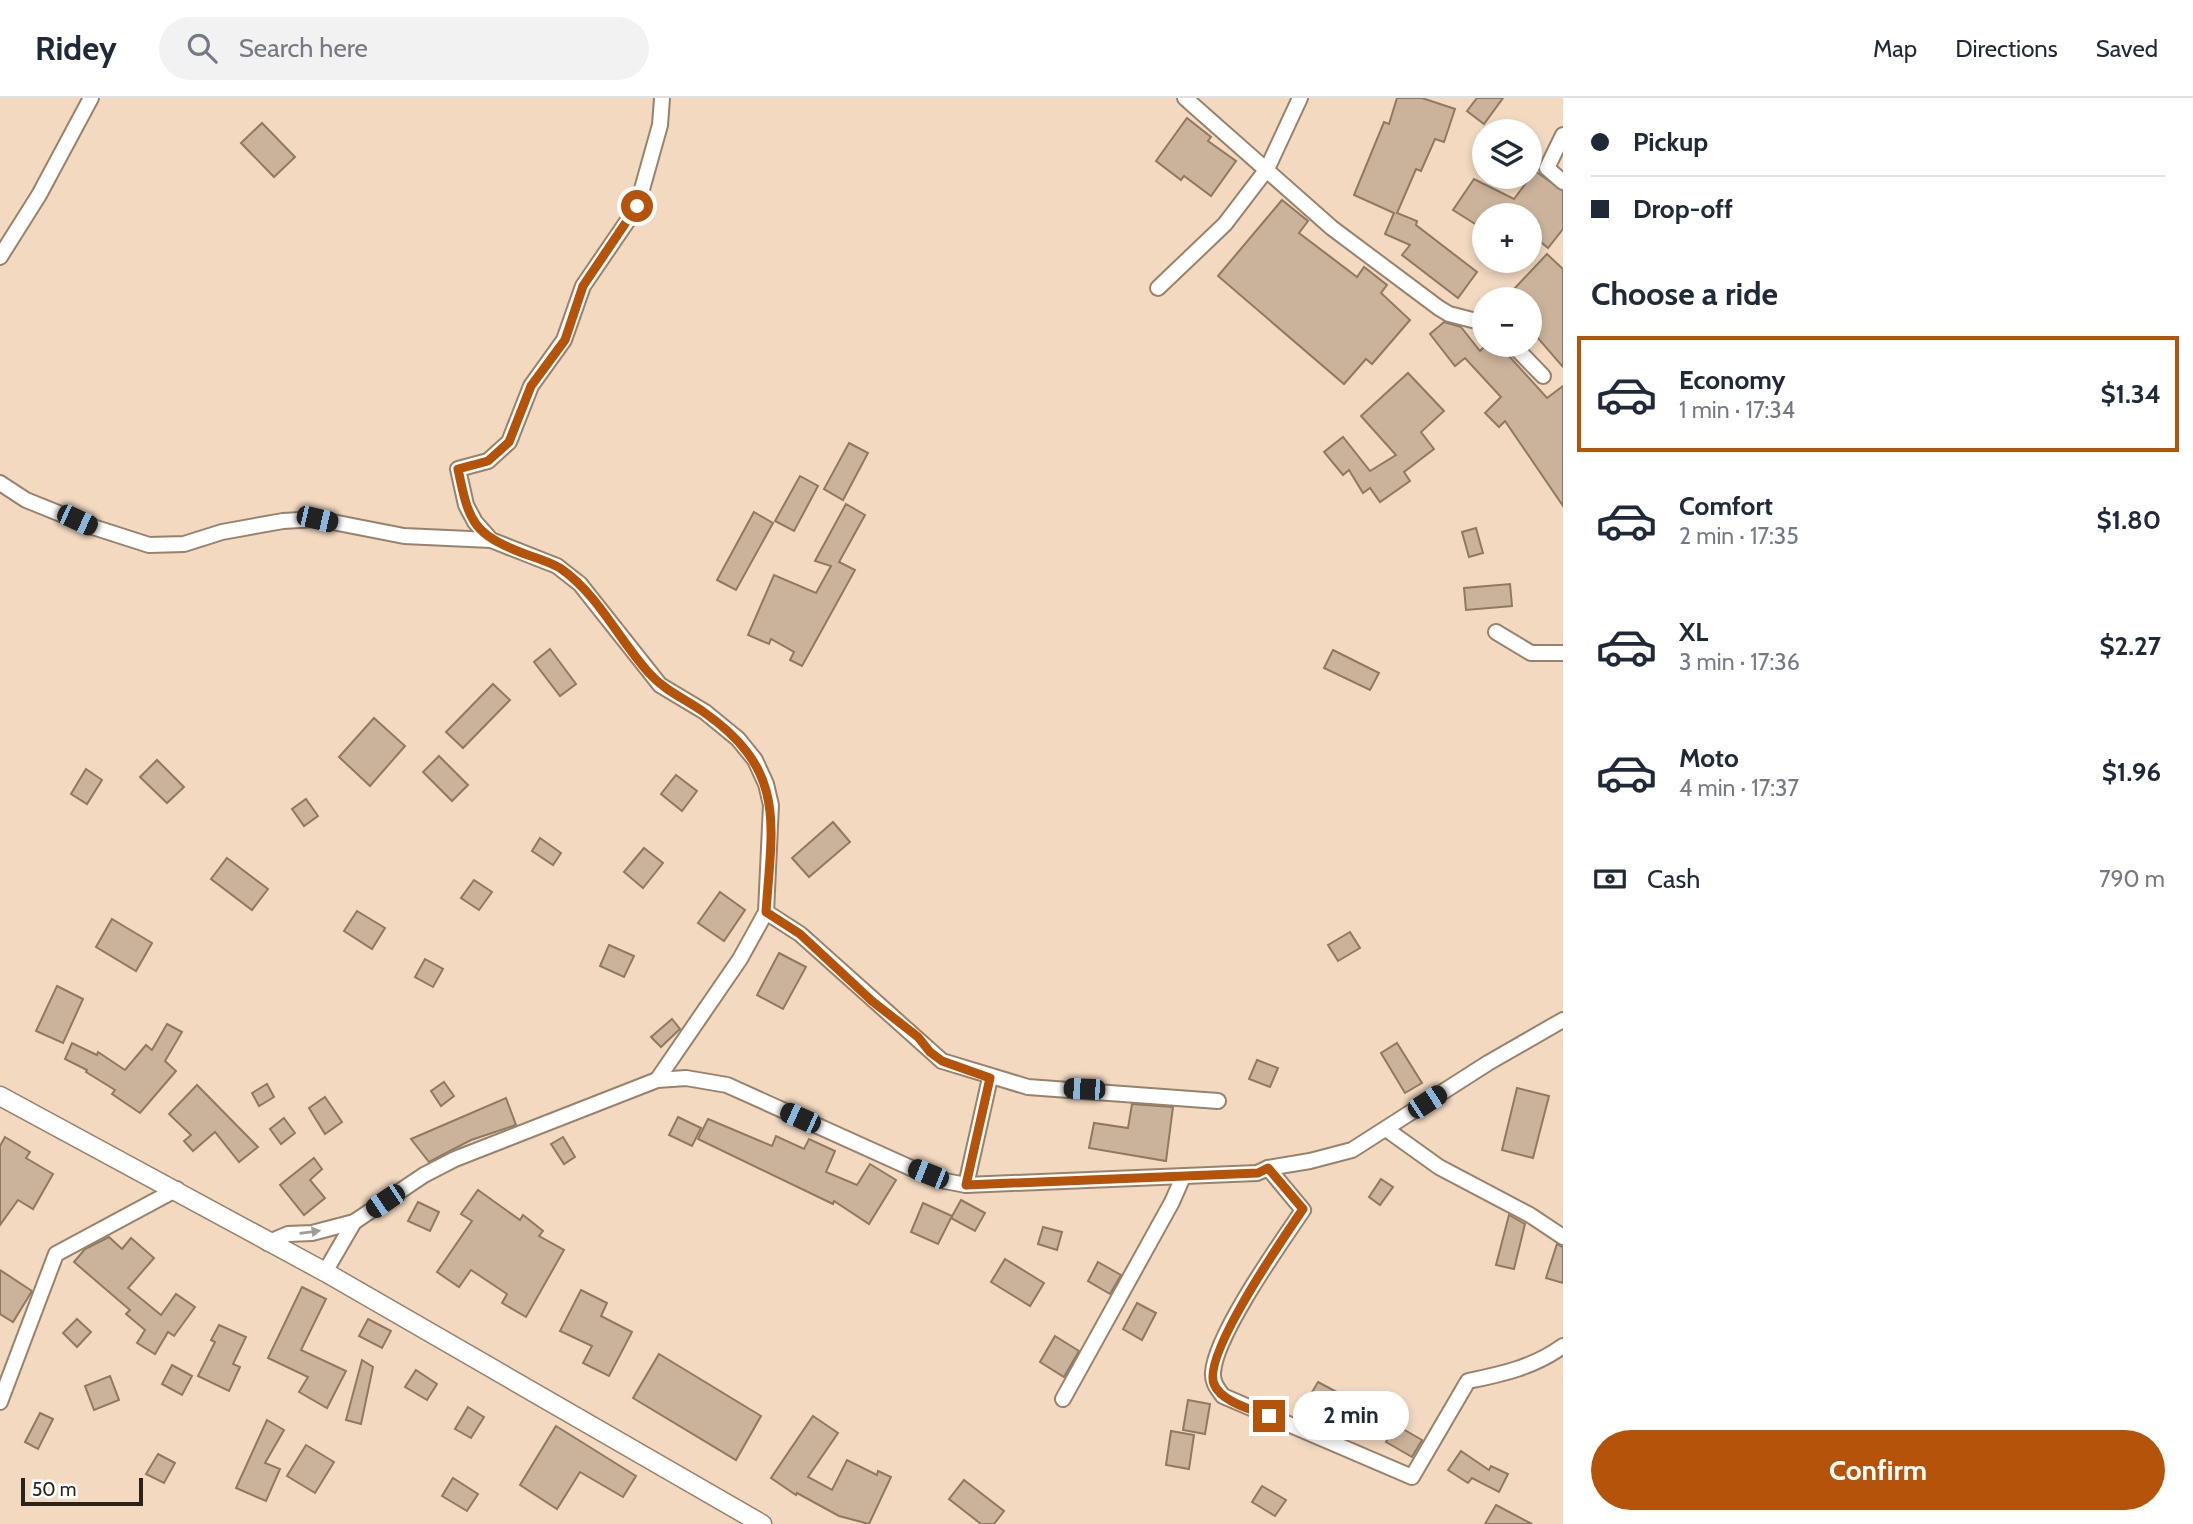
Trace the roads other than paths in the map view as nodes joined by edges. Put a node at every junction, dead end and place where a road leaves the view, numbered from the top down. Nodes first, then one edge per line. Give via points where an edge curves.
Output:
1 (91, 98) edge
2 (662, 98) edge
3 (1185, 98) edge
4 (1300, 98) edge
5 (1563, 135) edge
6 (1267, 169) junction
7 (1563, 182) edge
8 (0, 257) edge
9 (1158, 288) dead end
10 (1472, 320) edge
11 (1525, 357) edge
12 (1543, 376) dead end
13 (0, 483) edge
14 (491, 540) junction
15 (1496, 632) dead end
16 (1563, 653) edge
17 (766, 912) junction
18 (1563, 1020) edge
19 (990, 1078) junction
20 (657, 1080) junction
21 (0, 1096) edge
22 (1218, 1101) dead end
23 (1386, 1129) junction
24 (1268, 1168) junction
25 (1183, 1177) junction
26 (966, 1185) junction
27 (177, 1189) junction
28 (354, 1222) junction
29 (1563, 1237) edge
30 (267, 1243) junction
31 (326, 1272) junction
32 (1563, 1346) edge
33 (2, 1388) edge
34 (1063, 1399) dead end
35 (0, 1402) edge
36 (762, 1524) edge

1 - 8 street
2 - 14 street via 660,125 637,206 583,286 565,340 531,386 509,442 488,461 458,469 466,505
3 - 6 street
4 - 6 street
5 - 7 street via 1547,168
6 - 9 street via 1224,224
6 - 10 street via 1332,228 1438,307
11 - 12 street
13 - 14 street via 26,500 149,545 184,544 222,532 317,519 404,536
14 - 17 street via 557,566 580,584 660,685 705,712 755,760 772,805
15 - 16 street via 1531,653
17 - 19 street via 800,934 936,1056
17 - 20 street
18 - 23 street
19 - 22 street via 1028,1087
19 - 26 street
20 - 26 street via 685,1078 727,1085 911,1168
20 - 28 street via 455,1159
21 - 27 street
23 - 24 street via 1352,1150
23 - 29 street via 1439,1167
24 - 25 street via 1258,1173
24 - 32 street via 1303,1209 1217,1352 1212,1374 1223,1396 1412,1477 1468,1381 1513,1372
25 - 26 street
25 - 34 street
27 - 30 street
27 - 33 street via 56,1254
30 -> 28 street via 288,1234
28 - 31 street
30 - 31 street
31 - 36 street
33 - 35 street

